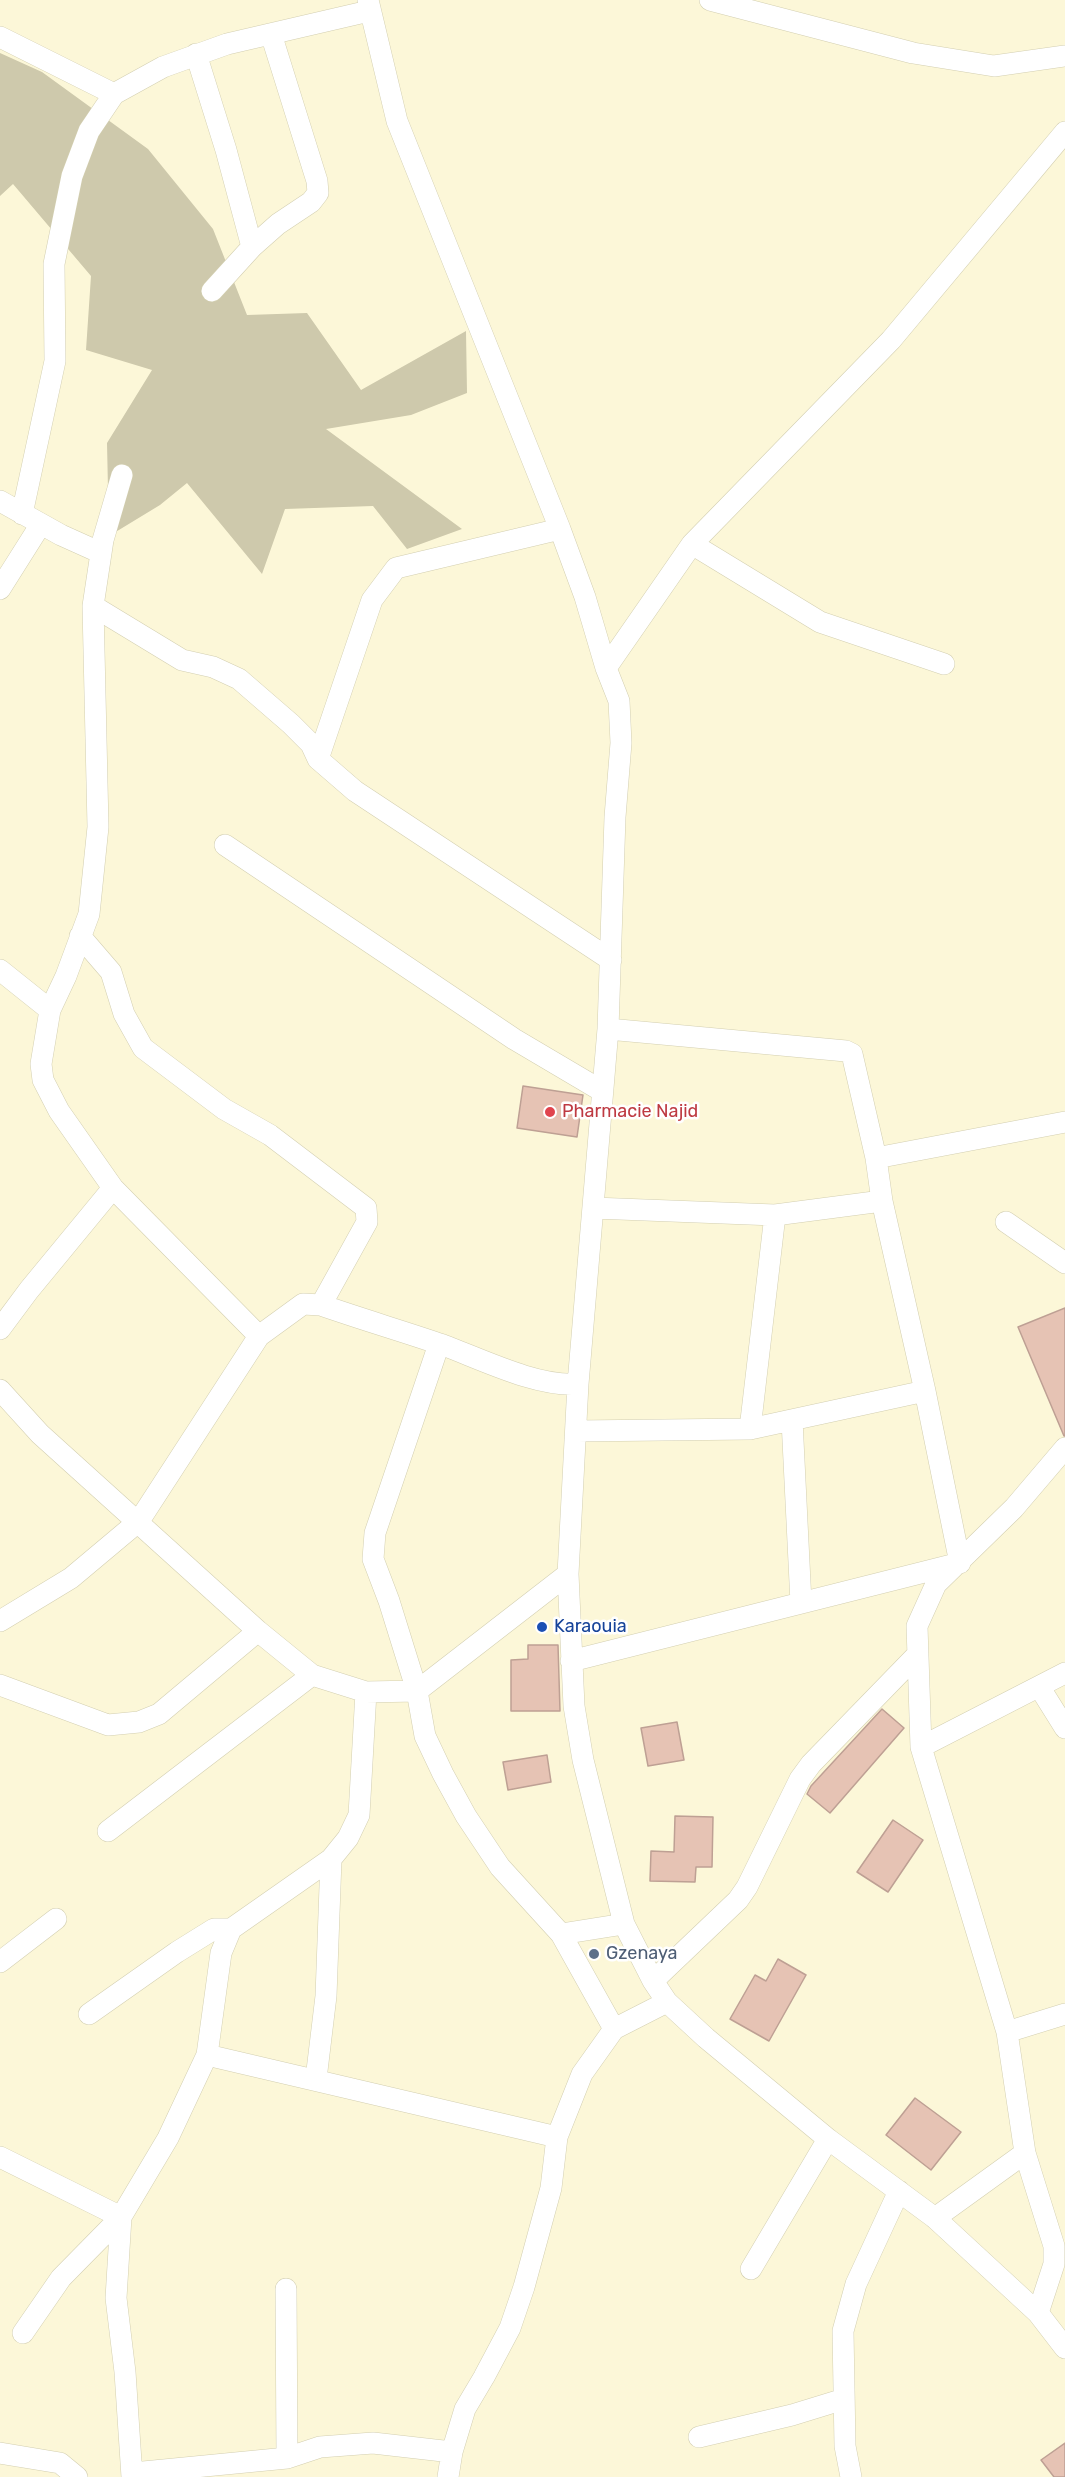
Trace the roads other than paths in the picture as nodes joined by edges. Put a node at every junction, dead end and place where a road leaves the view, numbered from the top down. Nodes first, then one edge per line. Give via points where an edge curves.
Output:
1 (717, 1) edge
2 (369, 5) edge
3 (271, 34) junction
4 (0, 37) edge
5 (196, 54) junction
6 (1065, 56) edge
7 (114, 94) junction
8 (1065, 132) edge
9 (252, 247) junction
10 (212, 291) dead end
11 (122, 475) dead end
12 (0, 501) edge
13 (22, 514) junction
14 (41, 525) junction
15 (560, 528) junction
16 (693, 544) junction
17 (101, 553) junction
18 (0, 589) edge
19 (93, 606) junction
20 (944, 664) dead end
21 (606, 668) junction
22 (318, 759) junction
23 (225, 845) dead end
24 (80, 936) junction
25 (611, 960) junction
26 (0, 970) edge
27 (50, 1010) junction
28 (608, 1029) junction
29 (602, 1092) junction
30 (1065, 1122) edge
31 (876, 1158) junction
32 (113, 1188) junction
33 (882, 1201) junction
34 (593, 1209) junction
35 (775, 1215) junction
36 (1006, 1222) dead end
37 (1065, 1263) edge
38 (321, 1305) junction
39 (0, 1329) edge
40 (259, 1336) junction
41 (439, 1344) junction
42 (578, 1384) junction
43 (0, 1389) edge
44 (925, 1391) junction
45 (792, 1420) junction
46 (750, 1429) junction
47 (577, 1431) junction
48 (1065, 1448) edge
49 (139, 1521) junction
50 (960, 1563) junction
51 (568, 1574) junction
52 (801, 1603) junction
53 (0, 1621) edge
54 (258, 1631) junction
55 (916, 1654) junction
56 (571, 1661) junction
57 (1065, 1673) edge
58 (312, 1676) junction
59 (0, 1685) edge
60 (1040, 1688) junction
61 (417, 1691) junction
62 (366, 1692) junction
63 (1065, 1728) edge
64 (921, 1747) junction
65 (108, 1831) dead end
66 (331, 1859) junction
67 (56, 1919) dead end
68 (624, 1924) junction
69 (231, 1929) junction
70 (561, 1934) junction
71 (0, 1962) edge
72 (653, 1981) junction
73 (667, 2002) junction
74 (89, 2014) dead end
75 (1065, 2014) edge
76 (614, 2030) junction
77 (1007, 2032) junction
78 (207, 2055) junction
79 (316, 2079) junction
80 (558, 2137) junction
81 (828, 2139) junction
82 (1025, 2154) junction
83 (0, 2157) edge
84 (899, 2191) junction
85 (121, 2217) junction
86 (935, 2218) junction
87 (751, 2269) dead end
88 (286, 2289) dead end
89 (1038, 2313) junction
90 (23, 2333) dead end
91 (1065, 2348) edge
92 (844, 2399) junction
93 (699, 2437) dead end
94 (0, 2452) edge
95 (452, 2452) junction
96 (287, 2458) junction
97 (132, 2475) edge
98 (77, 2477) edge
99 (448, 2477) edge
100 (851, 2477) edge

1 - 6 street via 912,52 994,66
2 - 3 street
2 - 15 street via 397,121 411,160
3 - 5 street
3 - 9 street via 318,193
4 - 7 street
5 - 7 street
5 - 9 street
7 - 13 street via 89,131 72,176 54,264 54,361
8 - 16 street via 891,340
9 - 10 street
11 - 17 street
12 - 13 street
13 - 14 street
14 - 17 street
14 - 18 street
15 - 21 street
15 - 22 street via 396,568 372,600
16 - 20 street via 820,622
16 - 21 street
17 - 19 street
19 - 22 street via 183,660 213,667 239,679 311,744
19 - 24 street via 98,827 89,914
21 - 25 street via 619,701 621,743
22 - 25 street via 355,791
23 - 29 street via 474,1013
24 - 27 street
24 - 38 street via 111,972 124,1014 143,1048 224,1109 270,1135 366,1208 367,1222
25 - 28 street
26 - 27 street
27 - 32 street via 41,1064 43,1080 59,1111
28 - 29 street
28 - 31 street via 846,1051 855,1063
29 - 34 street
30 - 31 street
31 - 33 street
32 - 39 street
32 - 40 street
33 - 35 street
33 - 44 street
34 - 35 street
34 - 42 street
35 - 46 street
36 - 37 street
38 - 40 street via 303,1304
38 - 41 street
40 - 49 street
41 - 42 street via 538,1380
41 - 61 street via 375,1533 373,1559
42 - 47 street
43 - 49 street via 40,1434
44 - 45 street
44 - 50 street
45 - 46 street
45 - 52 street
46 - 47 street
47 - 51 street
48 - 50 street
49 - 53 street via 71,1578
49 - 54 street
50 - 52 street
50 - 55 street via 936,1584 917,1626
51 - 56 street
51 - 61 street
52 - 56 street
54 - 58 street
54 - 59 street via 159,1714 139,1722 108,1725
55 - 64 street
55 - 72 street via 806,1771 738,1900
56 - 68 street via 583,1760
57 - 60 street
58 - 62 street
58 - 65 street
60 - 63 street
60 - 64 street
61 - 62 street
61 - 70 street via 425,1736 466,1816 500,1867
62 - 66 street via 359,1815 348,1838
64 - 77 street
66 - 69 street
66 - 79 street via 326,1996
67 - 71 street
68 - 70 street
68 - 72 street
69 - 74 street via 214,1929
69 - 78 street via 221,1953
70 - 76 street
72 - 73 street
73 - 76 street
73 - 81 street
75 - 77 street
76 - 80 street via 582,2074
77 - 82 street
78 - 79 street
78 - 85 street via 168,2138
79 - 80 street
80 - 95 street via 551,2188 524,2287 510,2328 465,2409
81 - 84 street
81 - 87 street
82 - 86 street
82 - 89 street via 1054,2246 1054,2264
83 - 85 street
84 - 86 street
84 - 92 street via 856,2284 843,2331
85 - 90 street via 61,2278
85 - 97 street via 116,2298
86 - 89 street
88 - 96 street
89 - 91 street
92 - 93 street
92 - 100 street via 845,2446
94 - 98 street via 60,2463
95 - 96 street via 373,2443 320,2447
95 - 99 street
96 - 97 street

